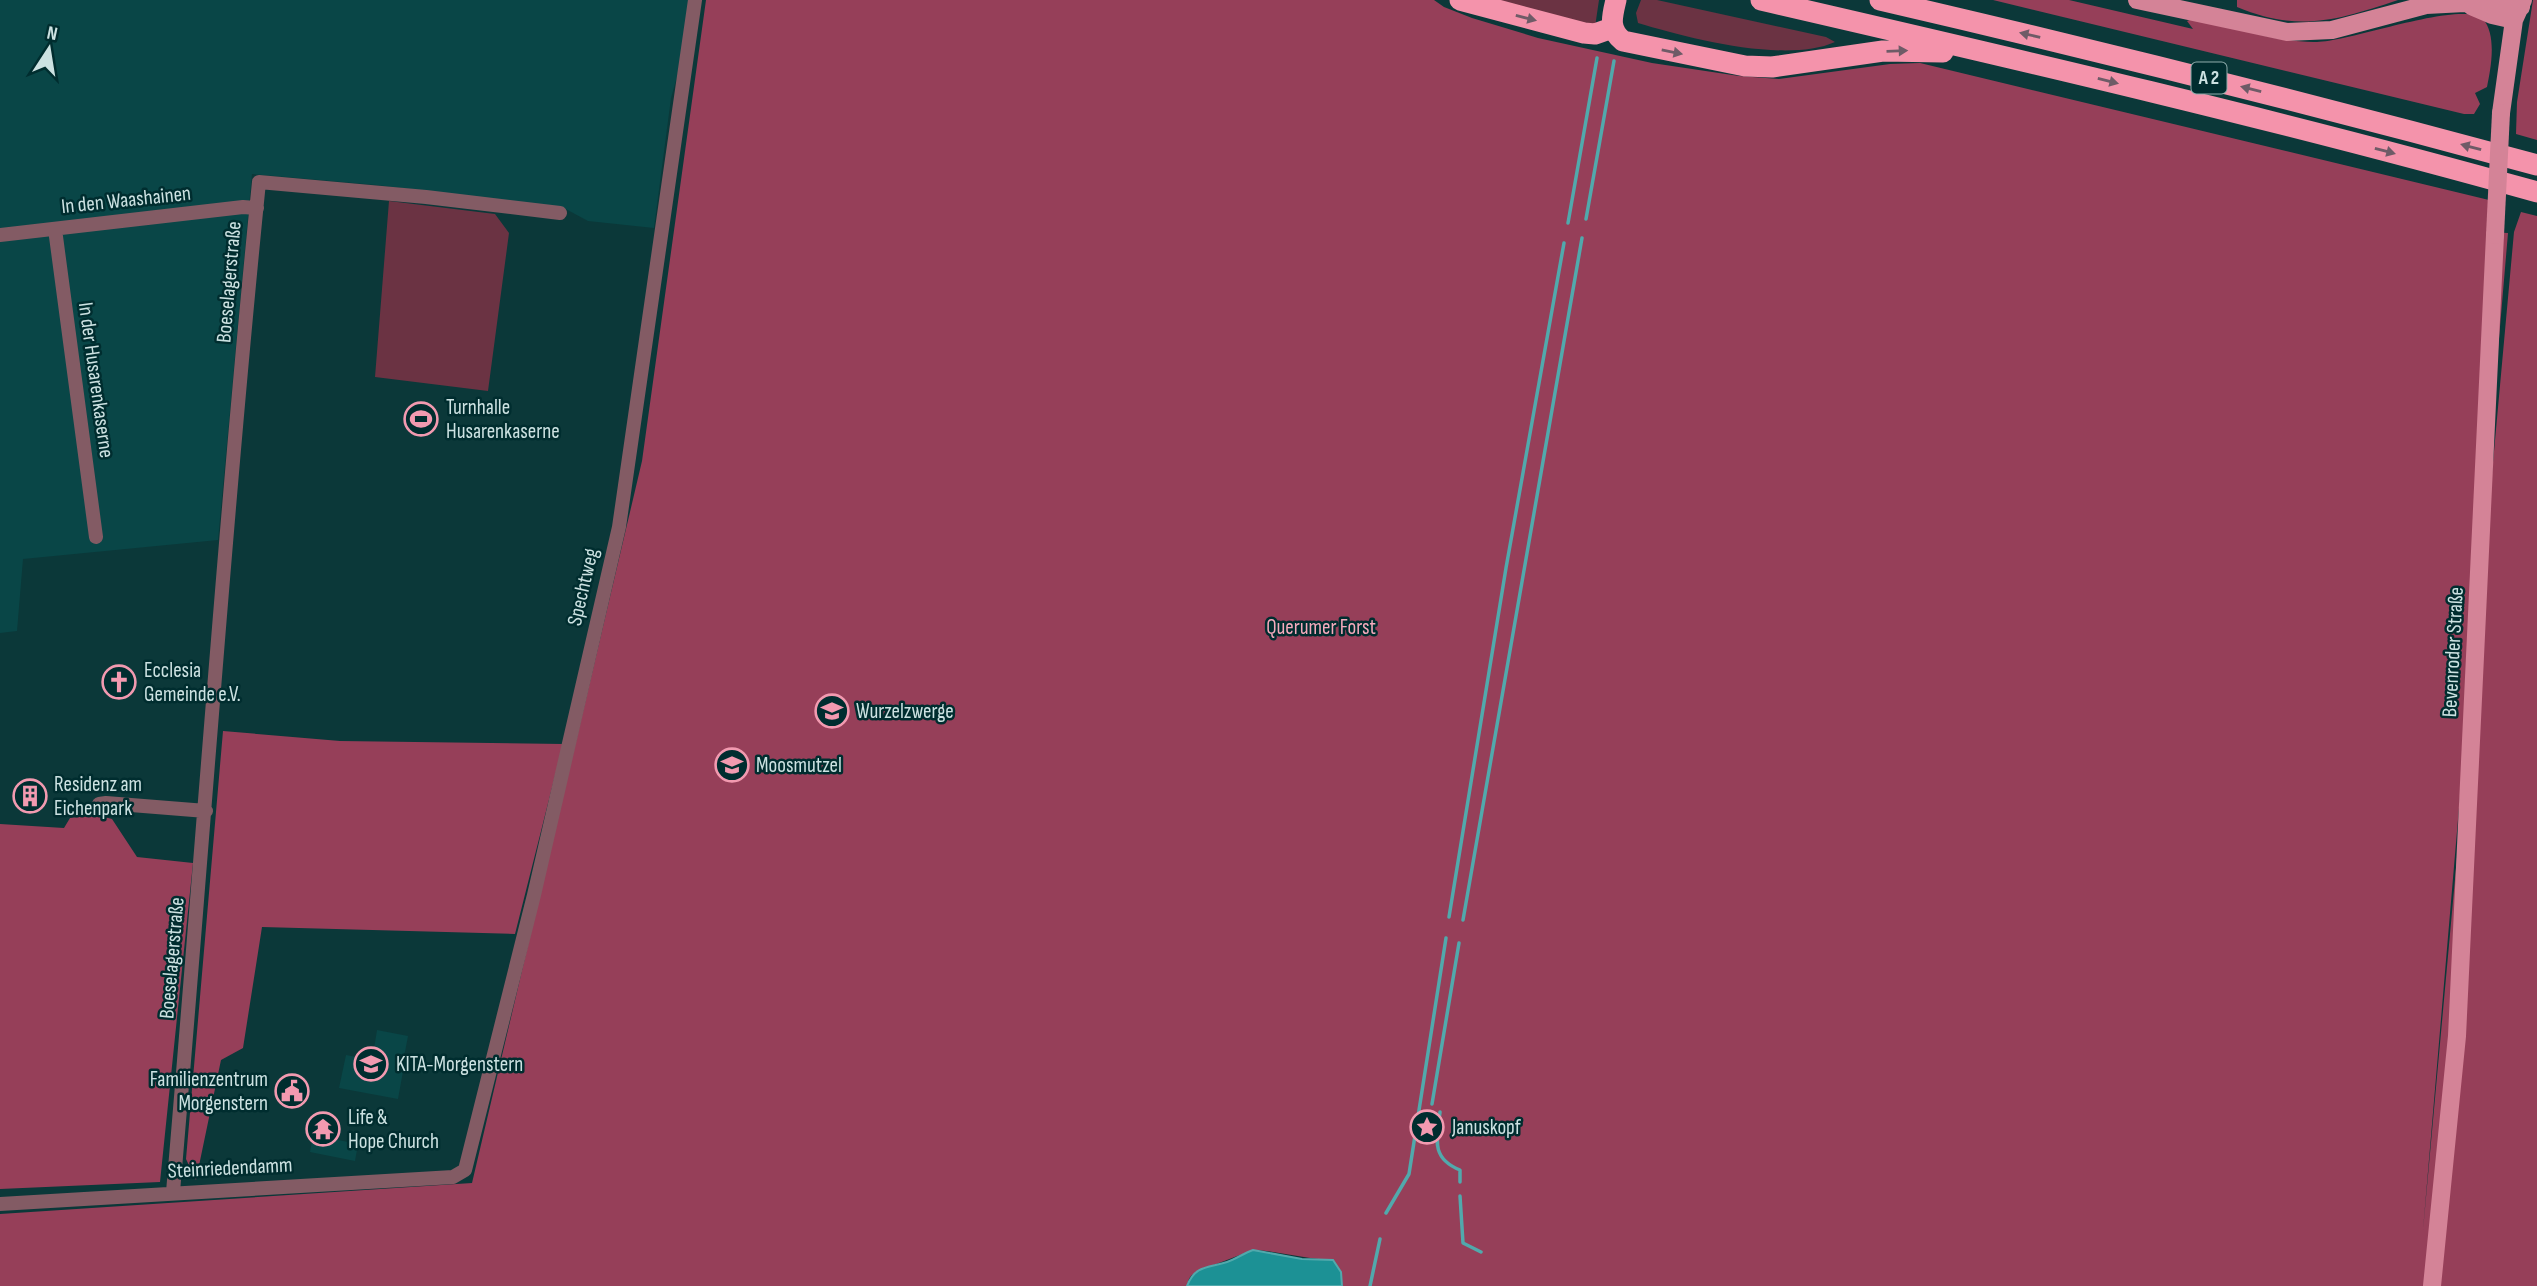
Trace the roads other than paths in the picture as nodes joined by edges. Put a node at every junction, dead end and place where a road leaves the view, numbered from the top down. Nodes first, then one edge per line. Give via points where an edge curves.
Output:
1 (695, 0) edge
2 (1460, 0) edge
3 (1616, 0) edge
4 (1761, 0) edge
5 (1880, 0) edge
6 (2137, 0) edge
7 (2516, 7) edge
8 (1612, 28) junction
9 (1994, 54) junction
10 (2537, 165) edge
11 (2537, 192) edge
12 (257, 208) junction
13 (560, 213) dead end
14 (55, 229) junction
15 (0, 235) edge
16 (96, 537) dead end
17 (99, 804) dead end
18 (206, 811) junction
19 (461, 1174) joint
20 (173, 1192) junction
21 (0, 1204) edge
22 (2432, 1286) edge

1 - 19 street, Spechtweg via 619,527 534,895
2 -> 8 highway via 1584,33
3 - 8 highway
4 - 9 highway, A 2
10 -> 5 highway, A 2 via 2169,68
6 - 7 main road via 2298,33 2332,30 2426,5 2465,3 2492,15
7 - 22 main road, Bevenroder Straße, bridge via 2501,113 2494,235 2457,1036
8 -> 9 highway via 1627,43 1758,67 1883,51
9 -> 11 highway, A 2
12 - 13 street, Boeselagerstraße via 260,182
12 - 14 street, In den Waashainen
12 - 18 street, Boeselagerstraße
14 - 15 street, In den Waashainen
14 - 16 street, In der Husarenkaserne
17 - 18 street
18 - 20 street, Boeselagerstraße
19 - 20 street, Steinriedendamm
20 - 21 street, Steinriedendamm

